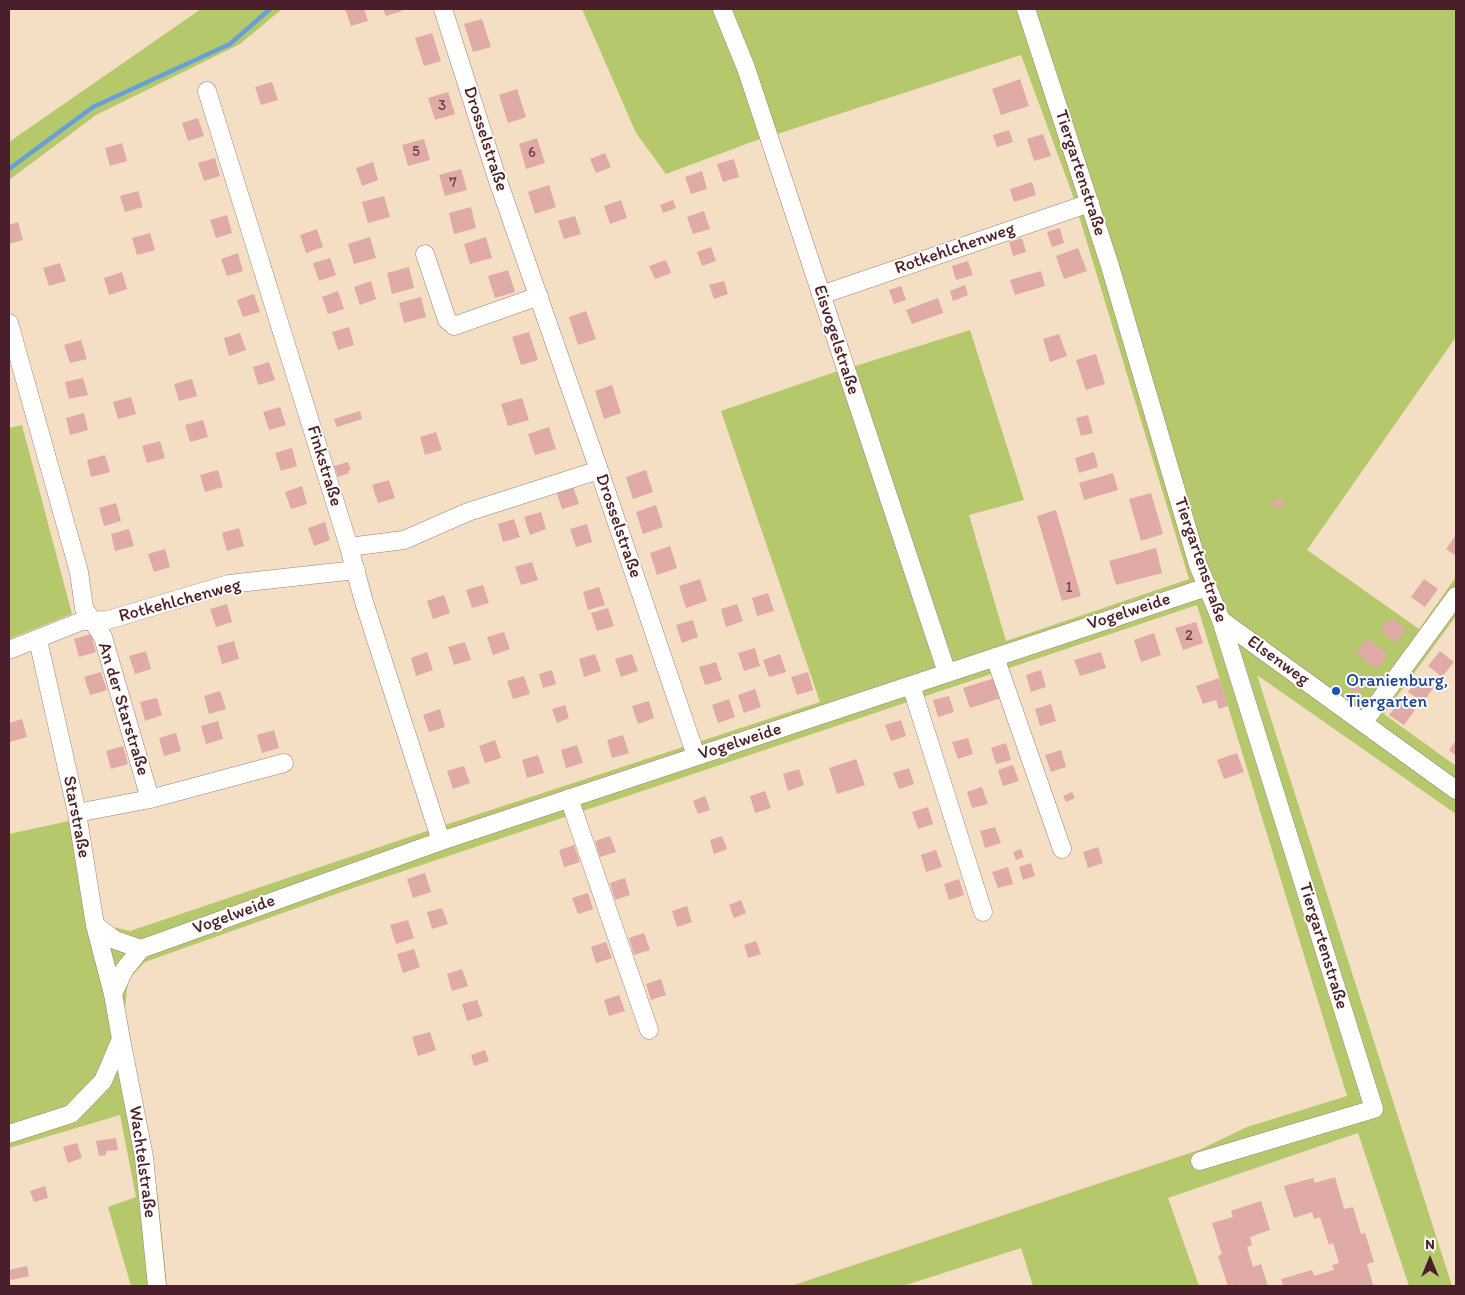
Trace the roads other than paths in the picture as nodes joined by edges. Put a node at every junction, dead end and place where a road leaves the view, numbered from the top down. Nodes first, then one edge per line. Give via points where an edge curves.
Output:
1 (443, 9) edge
2 (722, 9) edge
3 (1026, 9) edge
4 (208, 91) dead end
5 (1090, 202) junction
6 (425, 254) dead end
7 (821, 295) junction
8 (539, 296) junction
9 (9, 323) edge
10 (599, 470) junction
11 (349, 547) junction
12 (356, 570) junction
13 (1207, 586) junction
14 (1456, 596) edge
15 (1222, 620) junction
16 (93, 621) junction
17 (38, 640) junction
18 (9, 650) edge
19 (995, 657) junction
20 (946, 673) junction
21 (911, 684) junction
22 (1363, 723) junction
23 (696, 756) junction
24 (284, 763) dead end
25 (1456, 790) edge
26 (150, 798) junction
27 (569, 798) junction
28 (77, 814) junction
29 (442, 841) junction
30 (1062, 849) dead end
31 (983, 912) dead end
32 (95, 925) junction
33 (141, 949) junction
34 (113, 994) junction
35 (649, 1030) dead end
36 (121, 1038) junction
37 (9, 1134) edge
38 (1200, 1162) dead end
39 (157, 1286) edge

1 - 8 street, Drosselstraße
2 - 7 street, Eisvogelstraße via 746,68
3 - 5 street, Tiergartenstraße
4 - 11 street, Finkstraße
5 - 7 street, Rotkehlchenweg
5 - 13 street, Tiergartenstraße
6 - 8 street via 447,320 454,326
7 - 20 street, Eisvogelstraße
8 - 10 street, Drosselstraße
9 - 16 street via 79,572 84,608
10 - 11 street via 468,512 404,540
10 - 23 street, Drosselstraße
11 - 12 street, Finkstraße
12 - 16 street, Rotkehlchenweg via 229,584 108,620
12 - 29 street, Finkstraße
13 - 15 street, Tiergartenstraße
13 - 19 street, Vogelweide
14 - 22 street
15 - 22 street, Elsenweg
15 - 38 street, Tiergartenstraße via 1374,1109
16 - 17 street, Rotkehlchenweg via 82,621
16 - 26 street, An der Starstraße via 102,638
17 - 18 street, Rotkehlchenweg
17 - 28 street, Starstraße
19 - 20 street, Vogelweide
19 - 30 street
20 - 21 street, Vogelweide
21 - 23 street, Vogelweide
21 - 31 street
22 - 25 street, Elsenweg
23 - 27 street, Vogelweide
24 - 26 street, An der Starstraße
26 - 28 street, An der Starstraße
27 - 29 street, Vogelweide
27 - 35 street
28 - 32 street, Starstraße
29 - 33 street, Vogelweide
32 - 33 street via 115,940
32 - 34 street, Starstraße
33 - 34 street via 124,970
34 - 36 street
36 - 37 street via 103,1081 71,1114
36 - 39 street, Wachtelstraße via 144,1157

